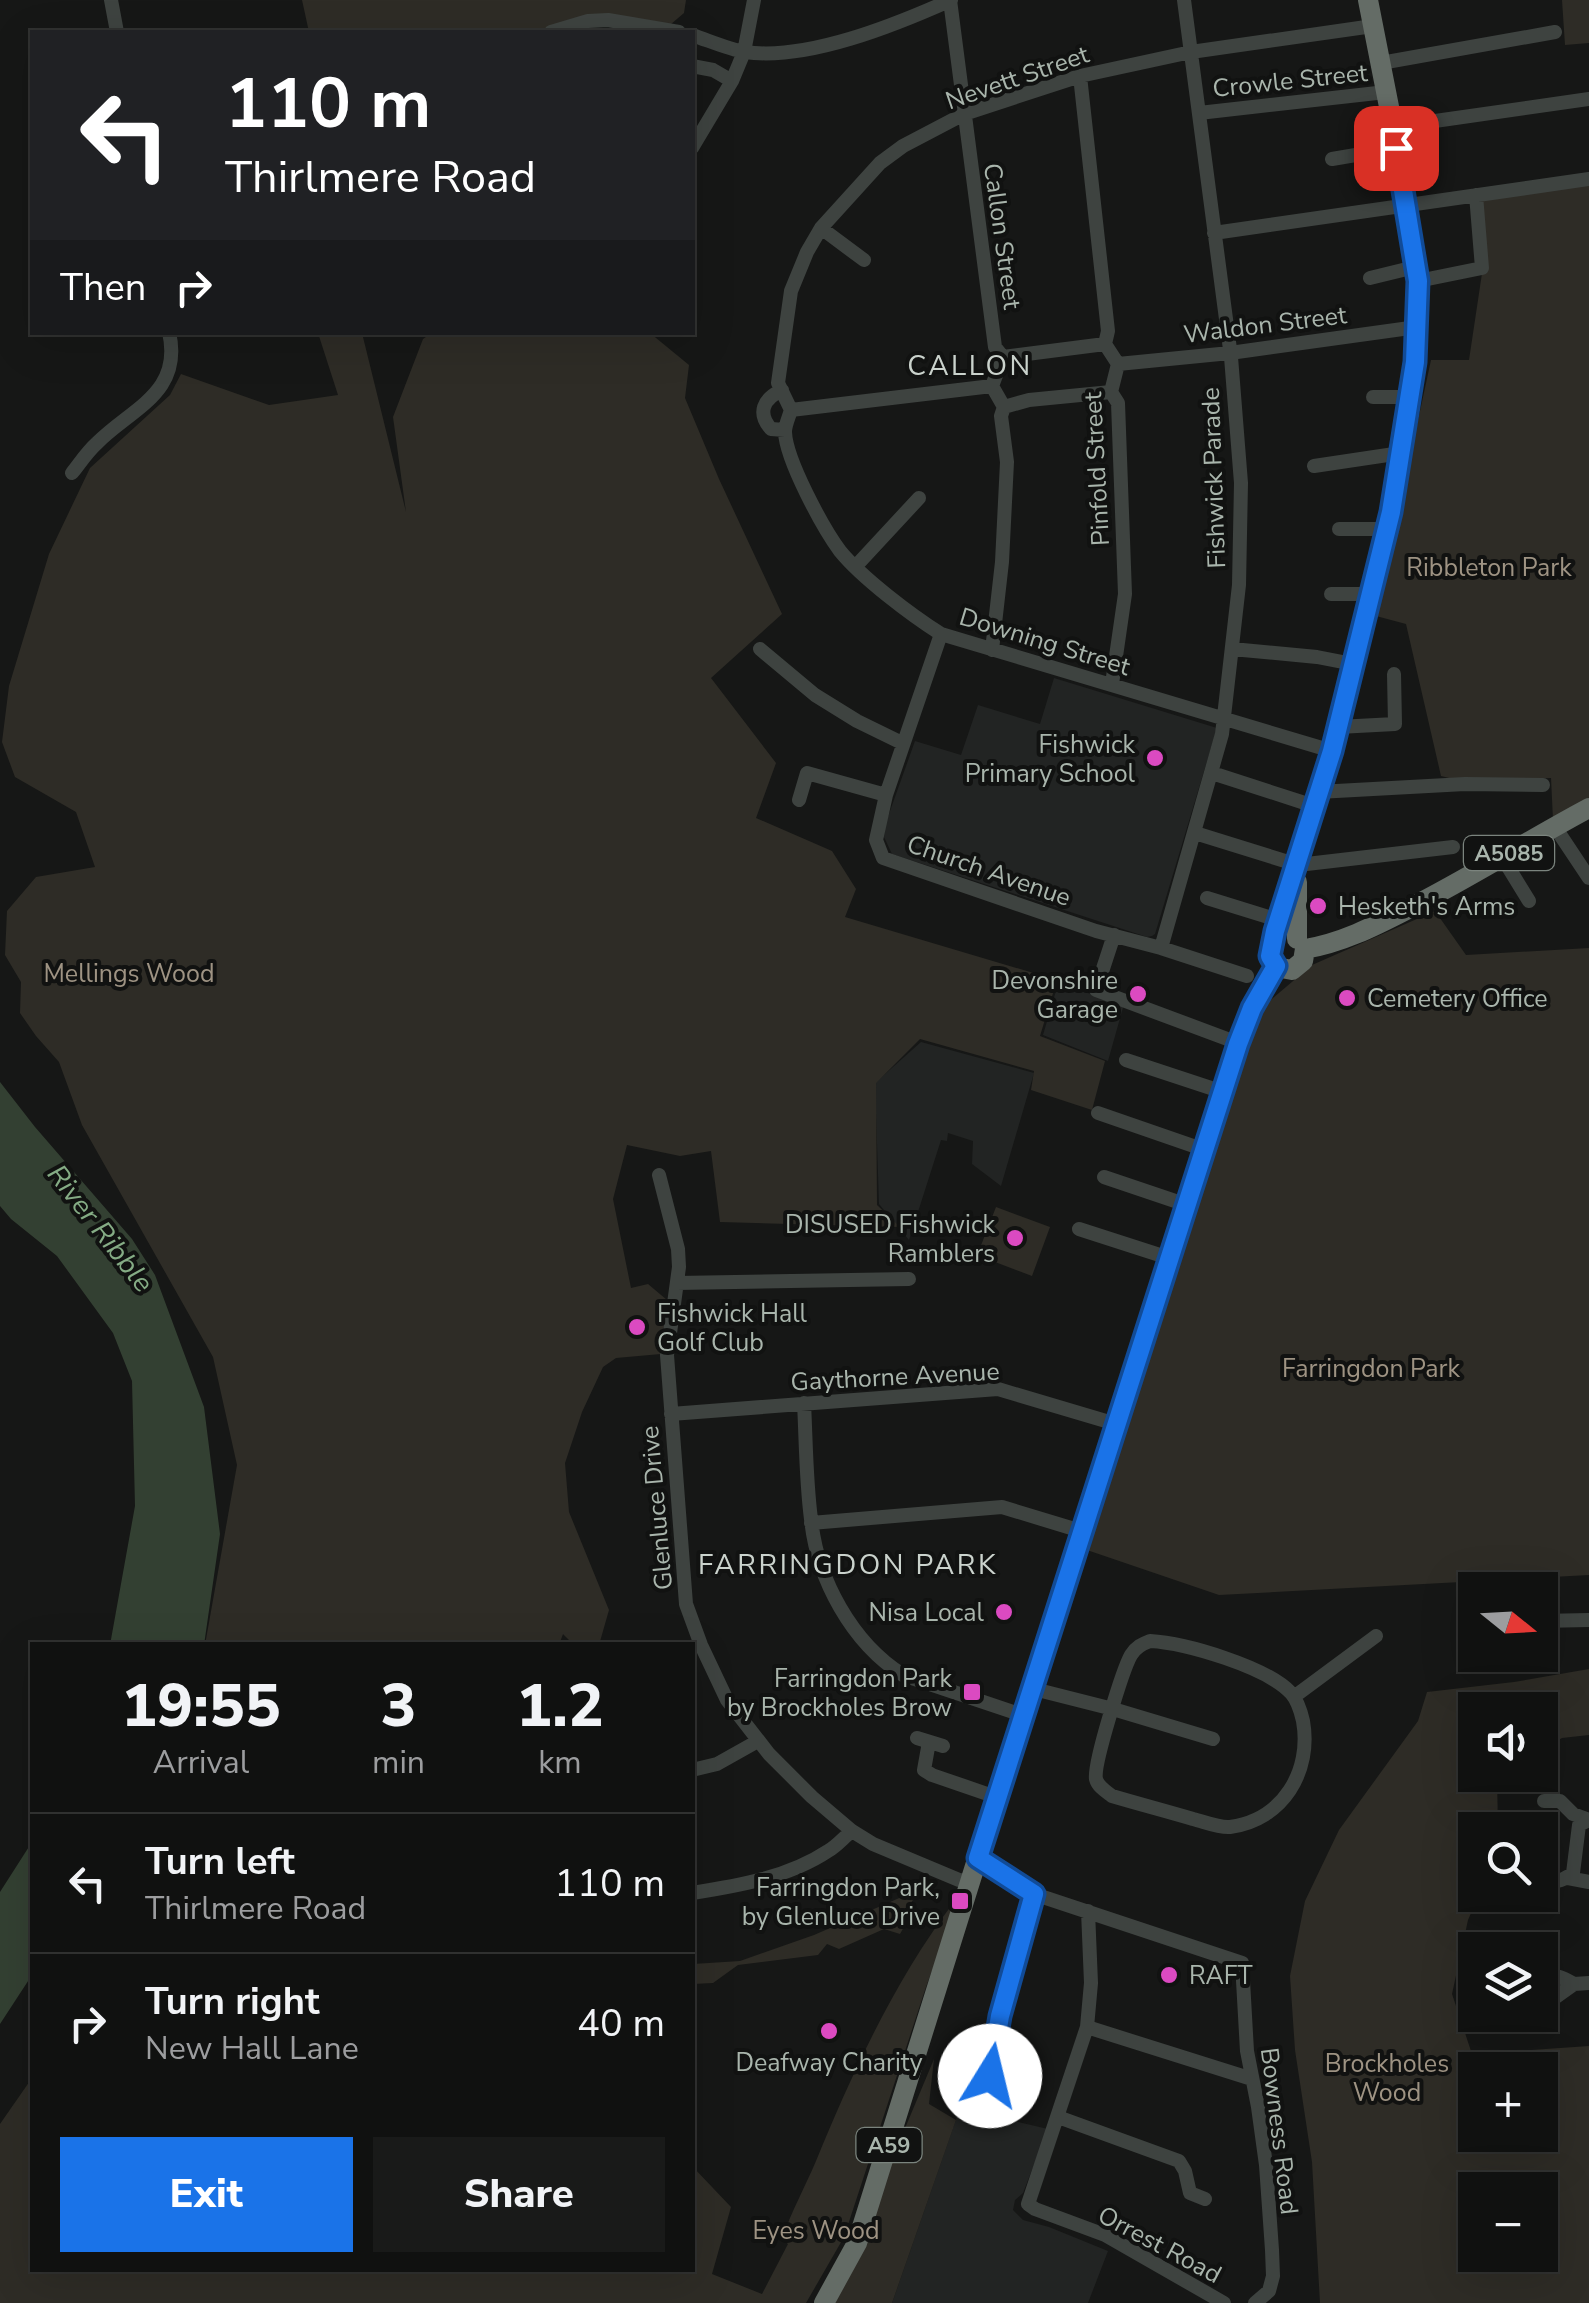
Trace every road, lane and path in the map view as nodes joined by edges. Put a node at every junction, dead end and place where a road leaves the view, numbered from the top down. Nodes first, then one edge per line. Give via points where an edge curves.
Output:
1 (111, 0) edge
2 (754, 0) edge
3 (950, 0) edge
4 (1184, 0) edge
5 (1368, 0) edge
6 (1374, 26) junction
7 (117, 30) edge
8 (558, 30) edge
9 (667, 30) edge
10 (1556, 32) dead end
11 (695, 36) edge
12 (744, 52) junction
13 (1191, 52) junction
14 (1381, 64) junction
15 (695, 67) edge
16 (1080, 76) junction
17 (732, 81) junction
18 (1386, 92) junction
19 (1589, 99) edge
20 (1199, 113) junction
21 (964, 114) junction
22 (1395, 138) junction
23 (695, 143) edge
24 (1332, 160) dead end
25 (1589, 179) edge
26 (1476, 195) junction
27 (1405, 205) junction
28 (821, 228) junction
29 (1214, 234) junction
30 (864, 260) dead end
31 (1417, 274) junction
32 (1370, 278) dead end
33 (1416, 326) junction
34 (170, 335) edge
35 (1105, 344) junction
36 (1230, 353) junction
37 (1003, 357) junction
38 (1118, 364) junction
39 (992, 386) junction
40 (782, 390) junction
41 (1110, 392) junction
42 (1373, 397) dead end
43 (1410, 397) junction
44 (1004, 407) junction
45 (791, 410) junction
46 (785, 430) junction
47 (1401, 453) junction
48 (1314, 466) dead end
49 (72, 473) dead end
50 (919, 498) dead end
51 (1387, 529) junction
52 (1339, 530) dead end
53 (856, 567) junction
54 (1331, 594) dead end
55 (1372, 594) junction
56 (941, 634) junction
57 (760, 649) dead end
58 (992, 650) junction
59 (1232, 650) junction
60 (1354, 664) junction
61 (1394, 674) dead end
62 (1112, 684) junction
63 (1224, 719) junction
64 (1338, 728) junction
65 (902, 743) junction
66 (1332, 751) junction
67 (1212, 774) junction
68 (1543, 785) dead end
69 (886, 795) junction
70 (1316, 799) junction
71 (799, 800) dead end
72 (1589, 808) edge
73 (1555, 826) junction
74 (1195, 832) junction
75 (1453, 847) dead end
76 (1502, 857) junction
77 (1298, 865) junction
78 (1589, 878) edge
79 (1207, 898) dead end
80 (1529, 901) dead end
81 (1114, 935) junction
82 (1288, 937) junction
83 (1162, 948) junction
84 (1276, 966) junction
85 (1247, 976) dead end
86 (1238, 1044) junction
87 (1126, 1060) dead end
88 (1223, 1092) junction
89 (1098, 1113) dead end
90 (1205, 1150) junction
91 (659, 1175) dead end
92 (1104, 1177) dead end
93 (1186, 1205) junction
94 (1079, 1229) dead end
95 (1169, 1258) junction
96 (910, 1279) dead end
97 (677, 1284) junction
98 (804, 1403) junction
99 (671, 1414) junction
100 (1116, 1424) junction
101 (811, 1523) junction
102 (1081, 1531) junction
103 (1589, 1620) edge
104 (1558, 1621) edge
105 (1376, 1636) dead end
106 (1030, 1688) junction
107 (1295, 1696) junction
108 (1112, 1709) junction
109 (1022, 1715) junction
110 (1213, 1739) dead end
111 (758, 1740) junction
112 (930, 1742) dead end
113 (695, 1769) edge
114 (996, 1797) junction
115 (1544, 1800) dead end
116 (1589, 1820) edge
117 (852, 1831) junction
118 (978, 1858) junction
119 (1568, 1878) junction
120 (970, 1881) junction
121 (1558, 1881) edge
122 (1589, 1882) edge
123 (695, 1893) edge
124 (1034, 1894) junction
125 (1088, 1911) junction
126 (1558, 1976) edge
127 (1582, 1984) edge
128 (1558, 1996) edge
129 (1087, 2028) junction
130 (1252, 2079) junction
131 (986, 2105) dead end
132 (1058, 2117) junction
133 (1205, 2199) dead end
134 (1257, 2302) edge
135 (824, 2303) edge
136 (1224, 2303) edge

1 - 7 street
2 - 12 street
3 - 12 street via 830,44 778,54
3 - 21 street, Callon Street
4 - 13 street, Fishwick Parade
5 - 6 highway
6 - 13 street, Nevett Street
6 - 14 highway
8 - 9 street via 608,20
10 - 14 street
11 - 12 street
12 - 17 street
13 - 16 street, Nevett Street
13 - 20 street, Fishwick Parade
14 - 18 highway
15 - 17 street
16 - 21 street, Nevett Street
16 - 35 street
17 - 23 street
18 - 20 street, Crowle Street
18 - 22 highway
19 - 22 street
20 - 29 street, Fishwick Parade
21 - 28 street, Nevett Street via 880,163
21 - 37 street, Callon Street via 995,347
22 - 24 street
22 - 27 highway
25 - 26 street
26 - 27 street
26 - 31 street via 1482,268
27 - 29 street
27 - 31 highway
28 - 30 street
28 - 40 street, Nevett Street via 791,291
29 - 36 street, Fishwick Parade
31 - 32 street
31 - 33 highway
33 - 36 street, Waldon Street
33 - 43 highway
34 - 49 street via 164,385 98,441
35 - 37 street
35 - 38 street, Pinfold Street
36 - 38 street, Waldon Street
36 - 59 street, Fishwick Parade via 1241,482
37 - 39 street
38 - 41 street, Pinfold Street
39 - 44 street
39 - 45 street
40 - 45 street, Nevett Street
40 - 46 street via 770,396 762,414 772,429
41 - 44 street
41 - 62 street, Pinfold Street via 1118,403 1124,594
42 - 43 street
43 - 47 highway
44 - 58 street via 1007,462
45 - 46 street
46 - 53 street, Downing Street via 805,489 838,549
47 - 48 street
47 - 51 highway
50 - 53 street
51 - 52 street
51 - 55 highway
53 - 56 street, Downing Street
54 - 55 street
55 - 60 highway
56 - 58 street, Downing Street
56 - 65 street
57 - 65 street via 816,695
58 - 62 street, Downing Street
59 - 60 street
59 - 63 street, Fishwick Parade
60 - 64 highway
61 - 64 street via 1396,724
62 - 63 street, Downing Street
63 - 66 street, Downing Street
63 - 67 street, Fishwick Parade
64 - 66 highway
65 - 69 street
66 - 70 highway
67 - 70 street
67 - 74 street, Fishwick Parade
68 - 70 street via 1465,784
69 - 71 street via 808,773
69 - 81 street, Church Avenue via 876,840 883,858
70 - 77 highway
72 - 73 highway, A5085
73 - 76 highway, A5085
73 - 78 street
74 - 77 street
74 - 83 street, Fishwick Parade
75 - 77 street
76 - 80 street
76 - 82 highway, A5085 via 1358,934 1324,946
77 - 82 highway
79 - 82 street
81 - 83 street, Church Avenue
81 - 86 street via 1096,990
82 - 84 highway via 1270,956
82 - 84 highway via 1303,961 1286,970
83 - 85 street, Church Avenue
84 - 86 highway, A59
86 - 88 highway, A59
87 - 88 street
88 - 90 highway, A59
89 - 90 street
90 - 93 highway, A59
91 - 97 street, Glenluce Drive via 678,1249
92 - 93 street
93 - 95 highway, A59
94 - 95 street
95 - 100 highway, A59
96 - 97 street
97 - 99 street, Glenluce Drive via 667,1354
98 - 99 street, Gaythorne Avenue
98 - 100 street, Gaythorne Avenue via 998,1389
98 - 101 street
99 - 111 street, Glenluce Drive via 686,1604 727,1700
100 - 102 highway, A59
101 - 102 street via 1002,1507
101 - 109 street via 842,1614 890,1668
102 - 106 highway, A59
103 - 104 street
105 - 107 street
106 - 108 street
106 - 109 highway, A59
107 - 108 street via 1247,1666 1150,1640 1132,1653
107 - 108 street via 1306,1746 1293,1787 1266,1814 1226,1828 1112,1796 1101,1787 1098,1759
108 - 110 street
109 - 114 highway, A59
111 - 113 street
111 - 117 street, Glenluce Drive
112 - 114 street via 924,1770
114 - 118 highway, A59
115 - 116 street via 1560,1801
116 - 119 street via 1579,1826
117 - 120 street, Glenluce Drive
117 - 123 street via 791,1870
118 - 120 highway, A59
118 - 124 street
119 - 121 street
119 - 122 street
120 - 135 highway, A59 via 857,2244
124 - 125 street
124 - 131 street via 1000,2016
125 - 129 street
125 - 130 street, Bowness Road via 1242,1962
126 - 127 street
127 - 128 street
129 - 130 street
129 - 132 street
130 - 134 street, Bowness Road via 1273,2276
132 - 133 street via 1179,2161 1185,2199
132 - 136 street, Orrest Road via 1030,2207 1105,2235

